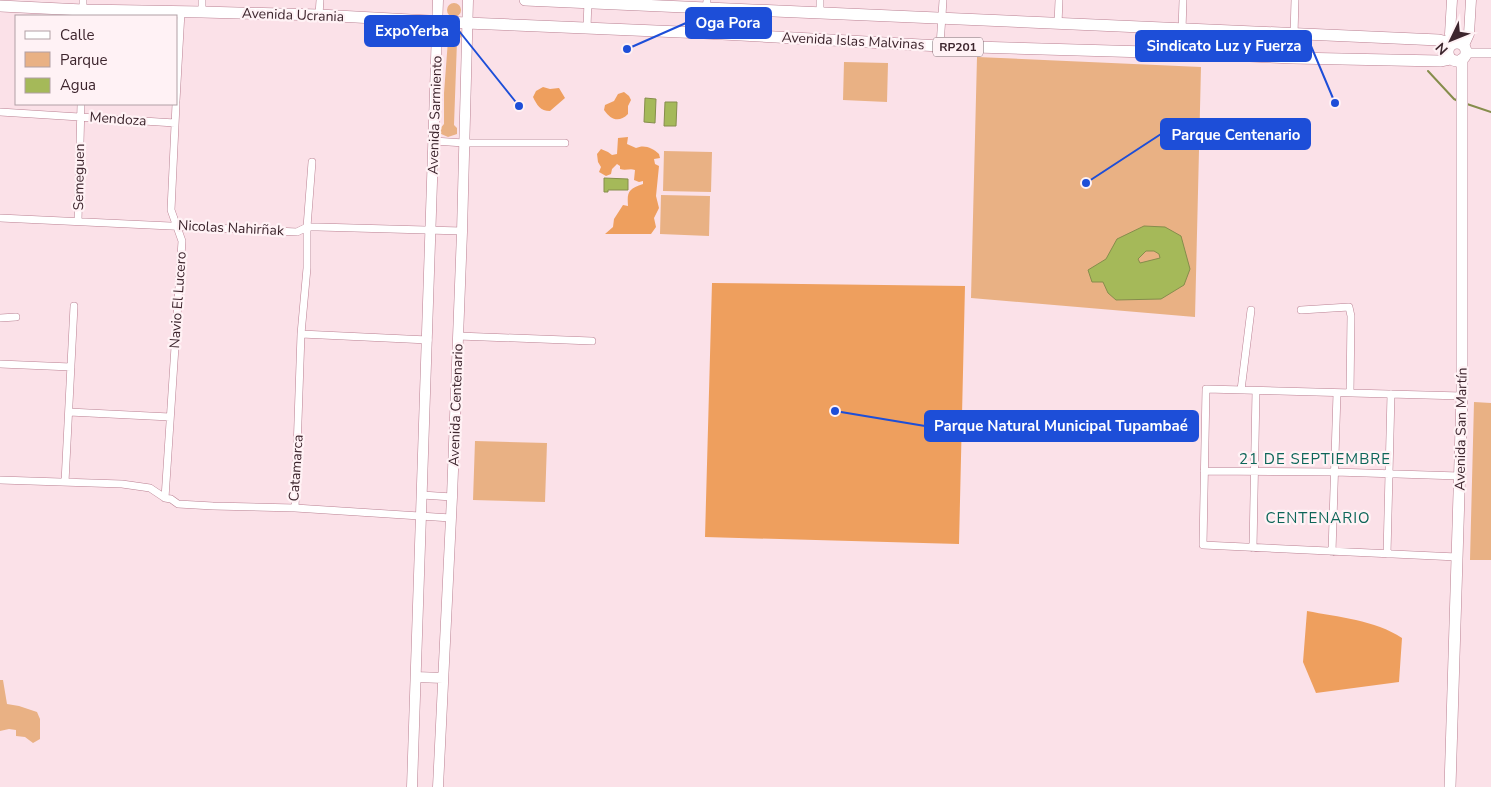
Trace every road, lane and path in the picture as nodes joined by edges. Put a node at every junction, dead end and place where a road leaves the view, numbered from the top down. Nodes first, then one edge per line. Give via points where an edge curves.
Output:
1 (320, 0) edge
2 (438, 0) edge
3 (468, 0) edge
4 (525, 0) edge
5 (820, 0) edge
6 (943, 0) edge
7 (1059, 0) edge
8 (1183, 0) edge
9 (1295, 0) edge
10 (1452, 0) edge
11 (1471, 0) edge
12 (588, 2) edge
13 (707, 4) edge
14 (0, 6) edge
15 (202, 6) edge
16 (83, 9) edge
17 (181, 12) junction
18 (820, 14) junction
19 (320, 15) junction
20 (942, 18) junction
21 (438, 22) junction
22 (466, 23) junction
23 (1058, 24) junction
24 (587, 28) junction
25 (1182, 30) junction
26 (704, 33) junction
27 (1294, 34) junction
28 (940, 46) junction
29 (1458, 52) junction
30 (1491, 53) edge
31 (178, 66) edge
32 (81, 105) edge
33 (176, 105) edge
34 (0, 112) edge
35 (81, 116) junction
36 (175, 123) junction
37 (434, 141) junction
38 (464, 143) junction
39 (565, 144) dead end
40 (312, 162) dead end
41 (0, 218) edge
42 (78, 221) junction
43 (177, 226) junction
44 (307, 227) junction
45 (431, 230) junction
46 (462, 231) junction
47 (74, 306) dead end
48 (1251, 310) dead end
49 (1302, 310) dead end
50 (0, 318) edge
51 (16, 318) dead end
52 (301, 334) junction
53 (458, 336) junction
54 (428, 340) junction
55 (592, 341) dead end
56 (0, 364) edge
57 (71, 367) junction
58 (1241, 390) junction
59 (1256, 391) junction
60 (1336, 393) junction
61 (1350, 393) junction
62 (1391, 394) junction
63 (1462, 396) junction
64 (69, 412) junction
65 (170, 417) junction
66 (1204, 471) junction
67 (1255, 472) junction
68 (1335, 472) junction
69 (1390, 474) junction
70 (1459, 476) junction
71 (0, 480) edge
72 (65, 482) junction
73 (422, 495) junction
74 (452, 497) junction
75 (165, 498) junction
76 (295, 508) junction
77 (422, 517) junction
78 (451, 518) junction
79 (1253, 548) junction
80 (1332, 552) junction
81 (1387, 554) junction
82 (1457, 557) junction
83 (416, 677) junction
84 (443, 678) junction
85 (412, 787) edge
86 (438, 787) edge
87 (1450, 787) edge

1 - 19 street
2 - 21 main road, Avenida Sarmiento
3 - 22 main road
4 - 12 main road, Avenida Islas Malvinas / RP201
5 - 18 street
6 - 20 street
7 - 23 street
8 - 25 street
9 - 27 street
10 - 29 main road via 1450,34
11 - 29 main road via 1468,34
12 - 13 main road, Avenida Islas Malvinas / RP201
12 - 24 street
13 - 18 main road, Avenida Islas Malvinas / RP201
13 - 26 street
14 - 16 main road, Avenida Ucrania / RP201
15 - 17 main road, Avenida Ucrania / RP201
15 - 19 main road, Avenida Ucrania / RP201
16 - 17 main road, Avenida Ucrania / RP201
17 - 31 street, Navio El Lucero
18 - 20 main road, Avenida Islas Malvinas / RP201
19 - 21 main road, Avenida Ucrania / RP201
20 - 23 main road, Avenida Islas Malvinas / RP201
20 - 28 street
21 - 22 main road, Avenida Ucrania / RP201
21 - 37 main road, Avenida Sarmiento
22 - 24 main road, Avenida Islas Malvinas / RP201
22 - 38 main road, Avenida Centenario
23 - 25 main road, Avenida Islas Malvinas / RP201
24 - 26 main road, Avenida Islas Malvinas / RP201
25 - 27 main road, Avenida Islas Malvinas / RP201
26 - 28 main road, Avenida Islas Malvinas / RP201
27 - 29 main road, Avenida Islas Malvinas / RP201 via 1439,40
28 - 29 main road, Avenida Islas Malvinas / RP201 via 1440,61
29 - 30 street, RP201
29 - 63 main road, Avenida San Martín via 1463,102
32 - 35 street, Semeguen
33 - 36 street, Navio El Lucero
34 - 35 street, Mendoza
35 - 36 street, Mendoza
35 - 42 street, Semeguen
36 - 43 street, Navio El Lucero via 171,210
37 - 38 street
37 - 45 main road, Avenida Sarmiento
38 - 39 street
38 - 46 main road, Avenida Centenario
40 - 44 street, Catamarca
41 - 42 street, Nicolas Nahirñak
42 - 43 street, Nicolas Nahirñak
43 - 44 street, Nicolas Nahirñak via 298,232
43 - 65 street, Navio El Lucero via 182,241
44 - 45 street, Nicolas Nahirñak
44 - 52 street, Catamarca
45 - 46 street, Nicolas Nahirñak
45 - 54 main road
46 - 53 main road, Avenida Centenario
47 - 57 street
48 - 58 street
49 - 61 street via 1349,307
50 - 51 street
52 - 54 street
52 - 76 street, Catamarca
53 - 55 street
53 - 74 main road, Avenida Centenario
54 - 73 main road
56 - 57 street
57 - 64 street
58 - 59 street
58 - 66 street via 1206,389
59 - 60 street
59 - 67 street
60 - 61 street
60 - 68 street
61 - 62 street
62 - 63 street
62 - 69 street
63 - 70 main road, Avenida San Martín
64 - 65 street
64 - 72 street
65 - 75 street, Navio El Lucero
66 - 67 street
66 - 79 street via 1203,545
67 - 68 street
67 - 79 street
68 - 69 street
68 - 80 street
69 - 70 street
69 - 81 street
70 - 82 main road, Avenida San Martín
71 - 72 street, Catamarca
72 - 75 street, Catamarca via 150,488
73 - 74 street
73 - 77 main road
74 - 78 main road, Avenida Centenario
75 - 76 street, Catamarca via 178,504
76 - 77 street
77 - 78 street
77 - 83 main road
78 - 84 main road, Avenida Centenario
79 - 80 street
80 - 81 street
81 - 82 street
82 - 87 main road, Avenida San Martín
83 - 84 main road
83 - 85 main road
84 - 86 main road, Avenida Centenario

